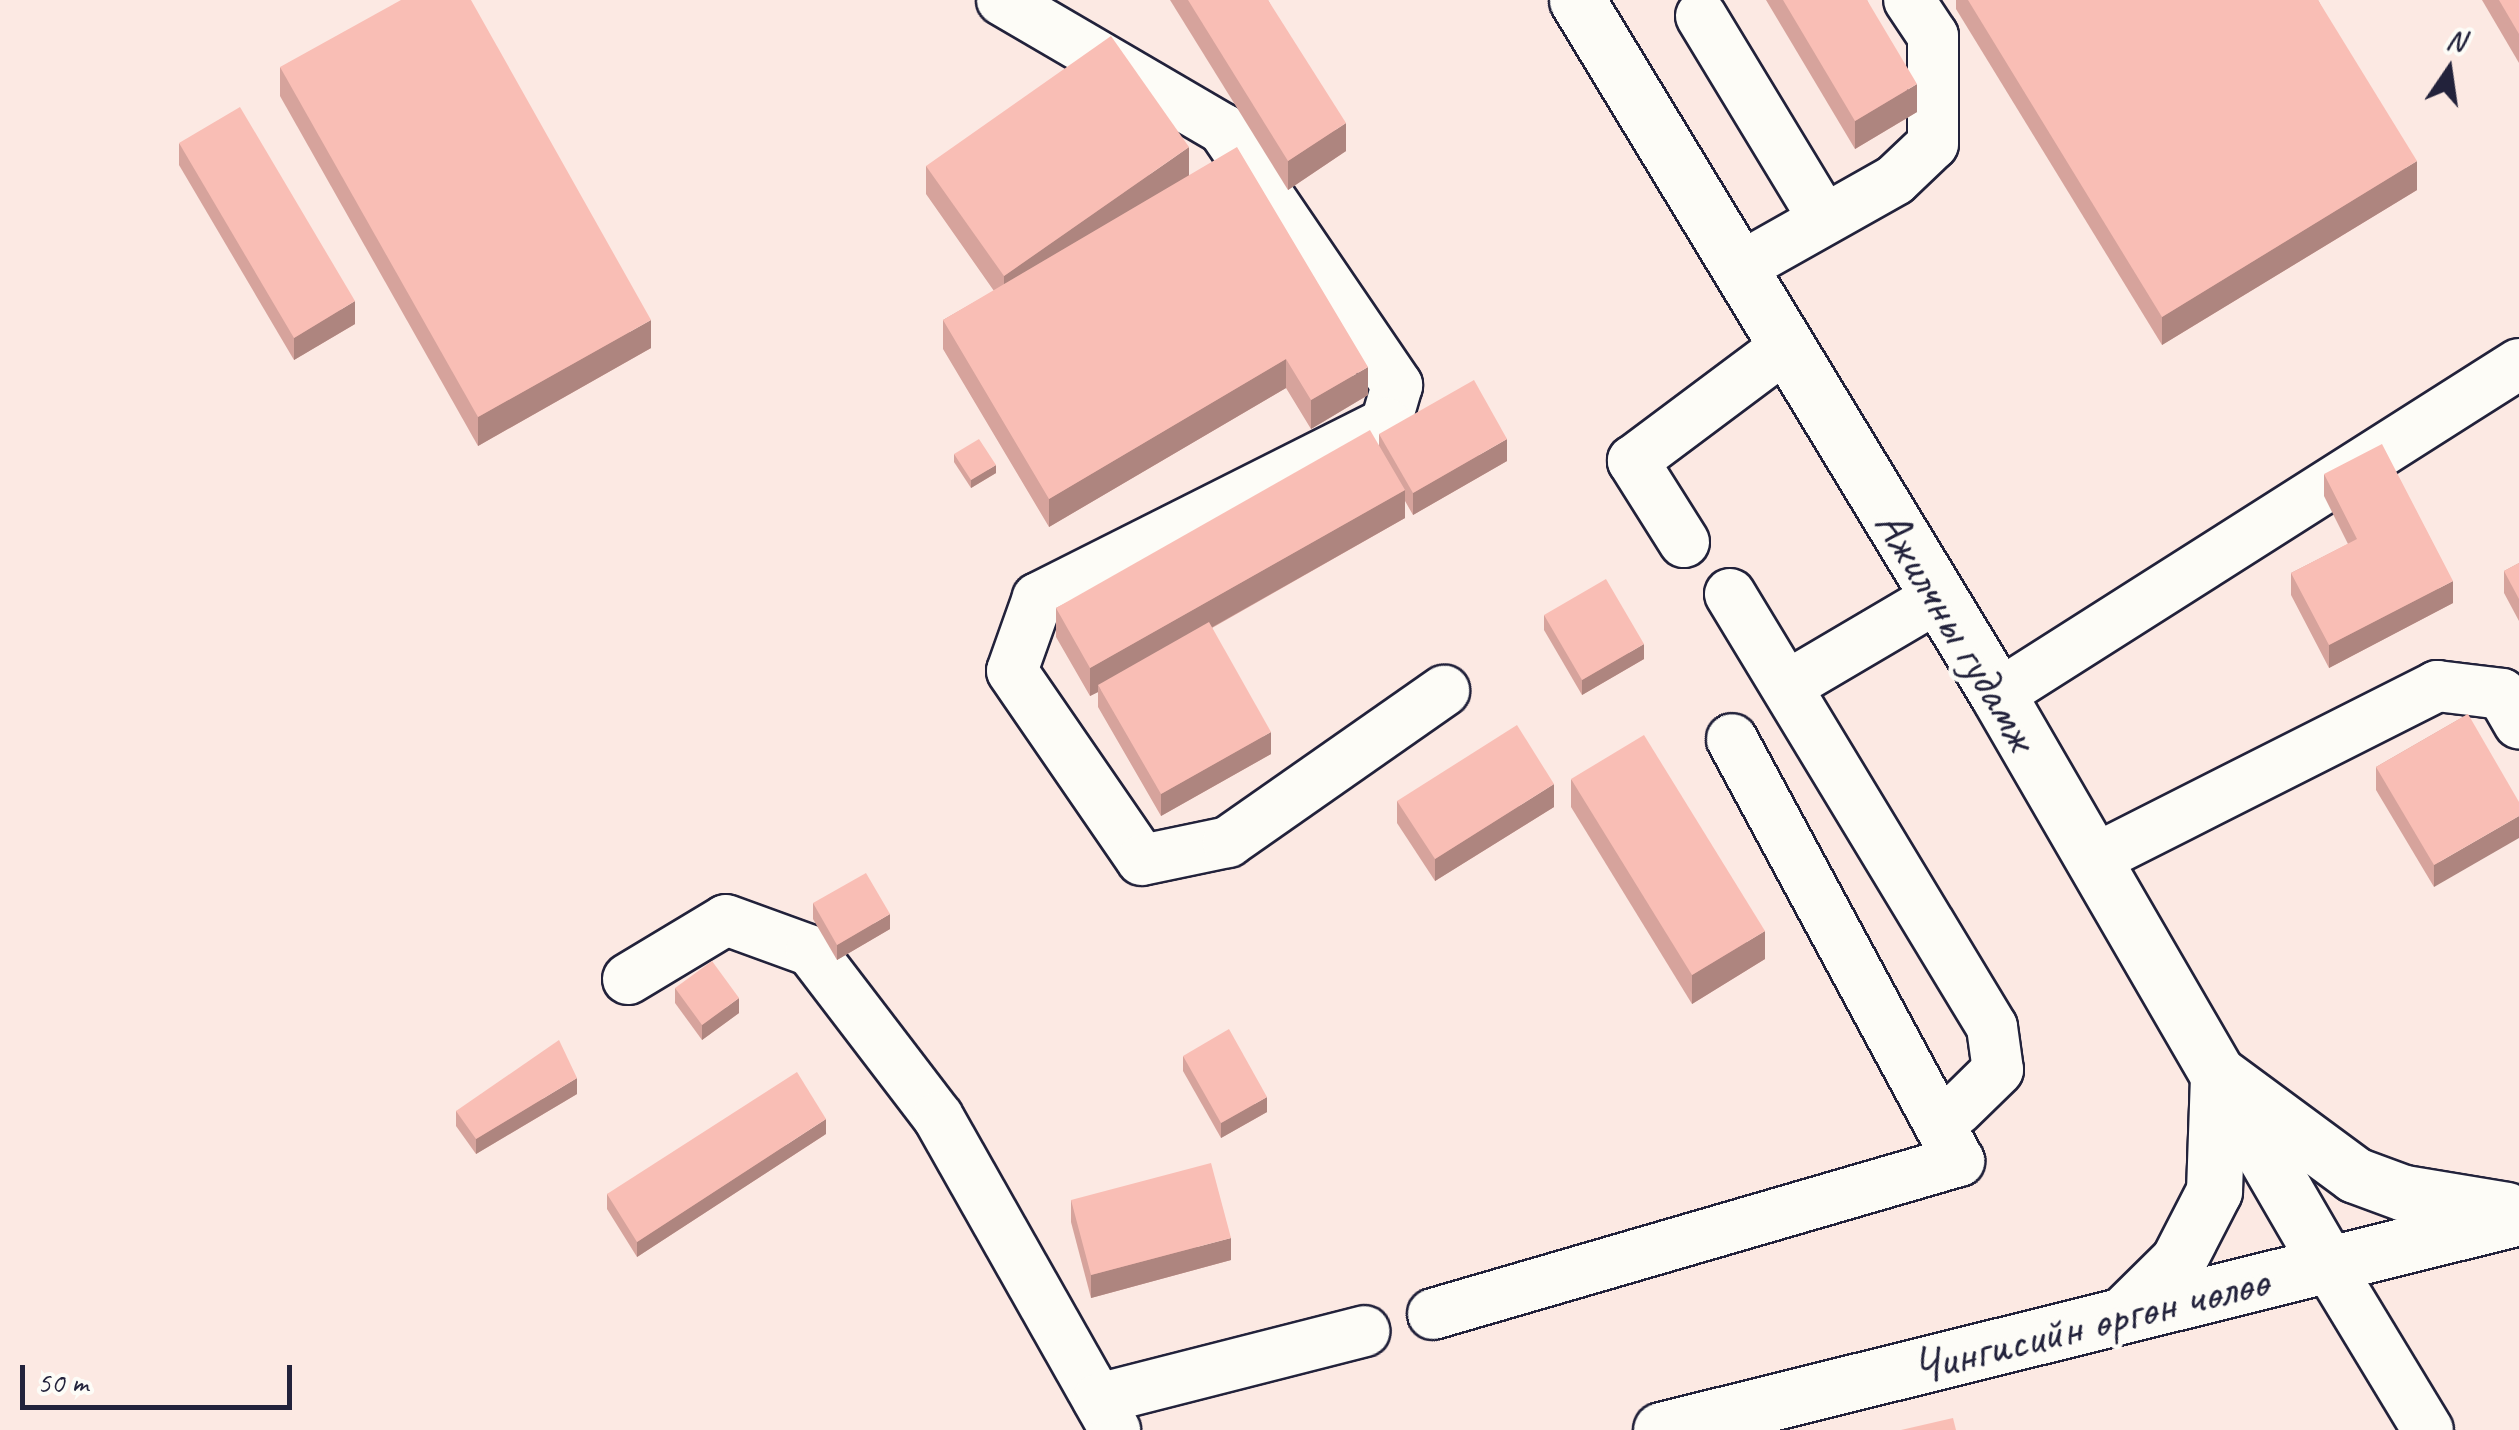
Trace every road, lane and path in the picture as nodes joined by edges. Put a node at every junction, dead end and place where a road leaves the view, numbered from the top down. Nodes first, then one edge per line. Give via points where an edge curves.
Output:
1 (1002, 0) edge
2 (1577, 0) edge
3 (1908, 0) edge
4 (1701, 16) dead end
5 (1824, 220) junction
6 (1739, 268) junction
7 (1787, 346) junction
8 (2519, 364) edge
9 (1684, 542) dead end
10 (1730, 594) dead end
11 (1938, 597) junction
12 (1792, 683) junction
13 (1444, 691) dead end
14 (1998, 695) junction
15 (2519, 724) edge
16 (1732, 739) dead end
17 (2093, 860) junction
18 (628, 979) dead end
19 (2218, 1074) junction
20 (1957, 1110) dead end
21 (2519, 1214) edge
22 (2328, 1265) junction
23 (1434, 1314) dead end
24 (2121, 1316) junction
25 (1364, 1331) dead end
26 (1106, 1415) edge
27 (1661, 1430) edge
28 (2428, 1430) edge

1 - 13 street via 1223,129 1397,385 1386,423 1038,598 1012,671 1142,860 1228,842
2 - 6 main road, Ажилчны гудамж
3 - 5 street via 1933,36 1933,144 1895,180
4 - 5 street
5 - 6 street
6 - 7 main road, Ажилчны гудамж
7 - 9 street via 1633,461
7 - 11 main road, Ажилчны гудамж
8 - 14 street
10 - 12 street
11 - 12 street
11 - 14 main road, Ажилчны гудамж
12 - 20 street via 1992,1027 1998,1070
14 - 17 main road, Ажилчны гудамж
15 - 17 street via 2502,694 2437,686
16 - 23 street via 1959,1161
17 - 19 main road, Ажилчны гудамж
18 - 26 street via 726,920 811,951 938,1118
19 - 21 main road via 2356,1175 2404,1194
19 - 22 main road, Ажилчны гудамж
19 - 24 main road via 2214,1192 2178,1261
21 - 22 main road, Чингисийн өргөн чөлөө
22 - 24 main road, Чингисийн өргөн чөлөө
22 - 28 street
24 - 27 main road, Чингисийн өргөн чөлөө
25 - 26 street

